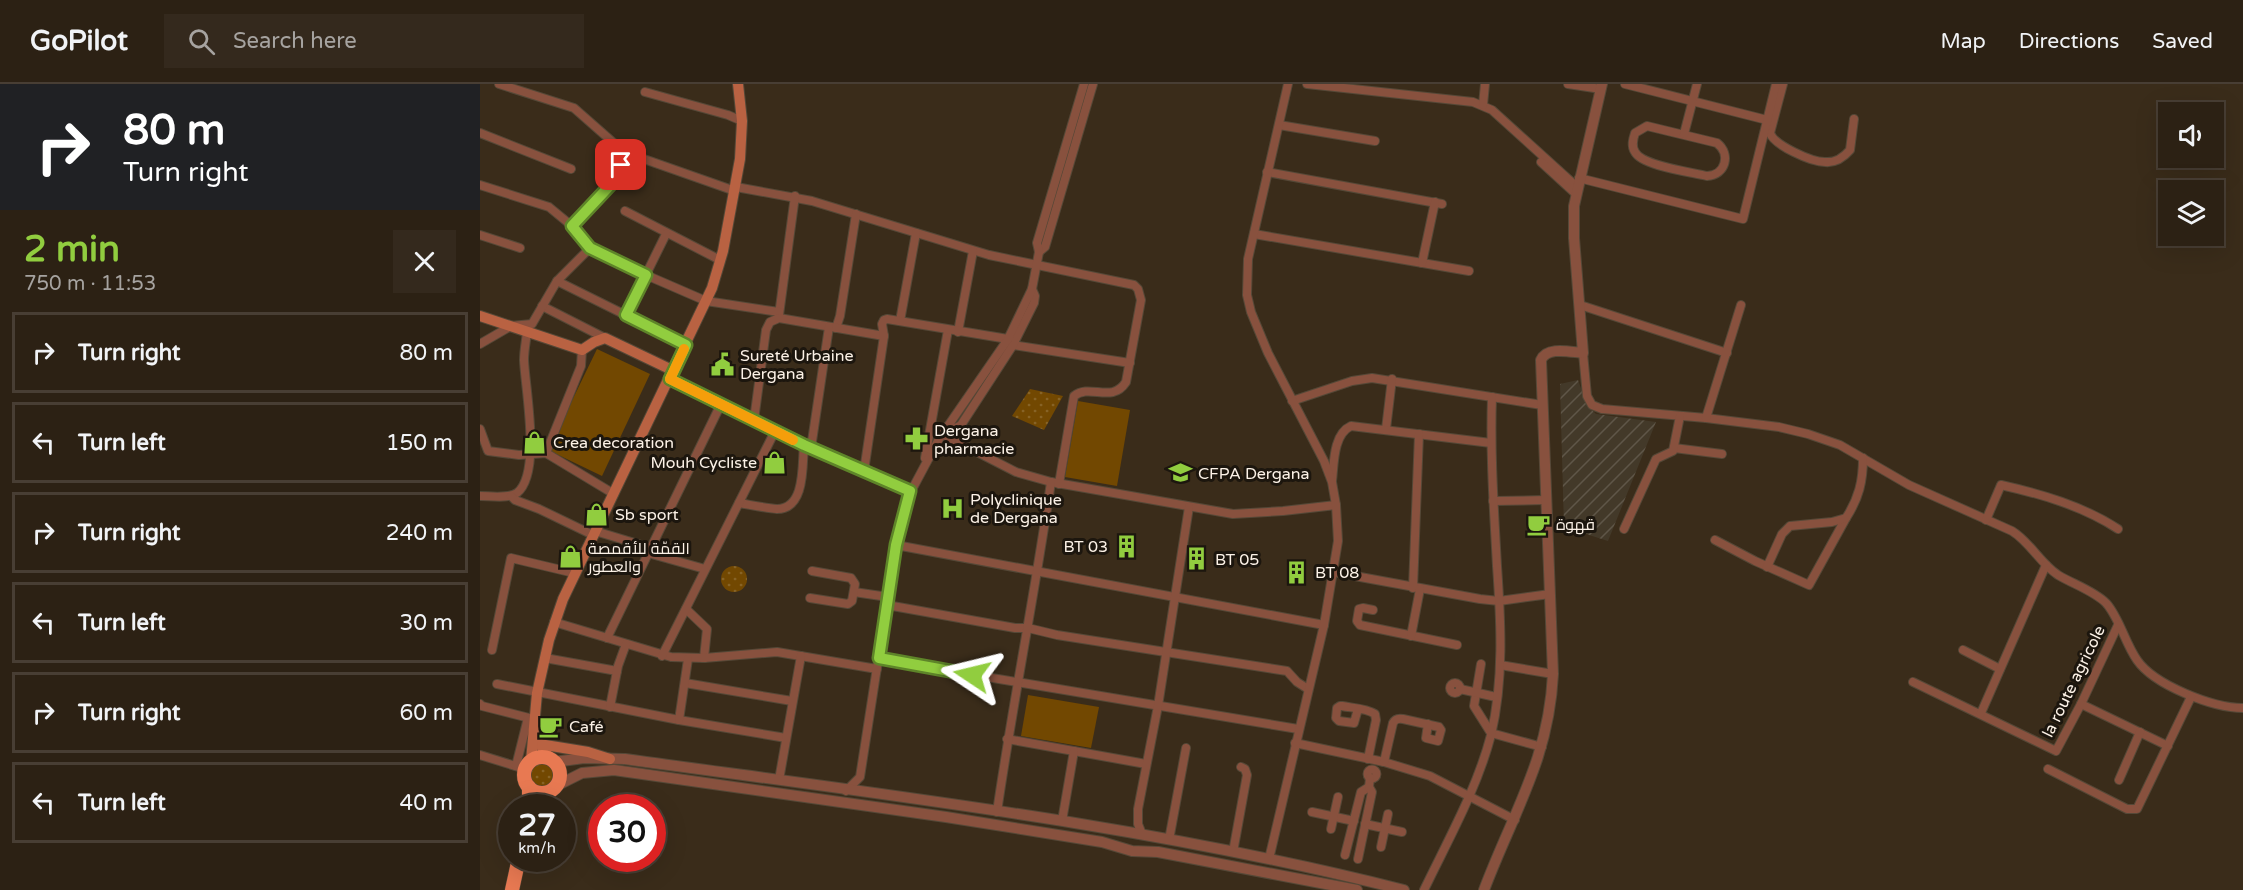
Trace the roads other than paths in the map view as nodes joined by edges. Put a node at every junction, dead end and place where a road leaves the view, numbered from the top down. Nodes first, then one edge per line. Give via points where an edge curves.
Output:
1 (499, 84) edge
2 (738, 84) edge
3 (1084, 84) edge
4 (1093, 84) edge
5 (1288, 84) edge
6 (1307, 84) edge
7 (1485, 84) edge
8 (1568, 84) edge
9 (1625, 84) edge
10 (1697, 84) edge
11 (1776, 84) edge
12 (1783, 84) edge
13 (1601, 86) edge
14 (645, 92) dead end
15 (1693, 101) junction
16 (1483, 105) junction
17 (1854, 119) dead end
18 (1767, 120) junction
19 (742, 121) junction
20 (1279, 125) junction
21 (480, 133) edge
22 (1684, 134) junction
23 (1375, 141) dead end
24 (624, 152) junction
25 (1541, 162) dead end
26 (571, 169) dead end
27 (1267, 172) junction
28 (480, 185) edge
29 (1578, 186) junction
30 (735, 189) junction
31 (795, 196) junction
32 (625, 211) dead end
33 (856, 214) junction
34 (572, 226) junction
35 (916, 233) junction
36 (666, 234) junction
37 (1254, 234) junction
38 (480, 235) edge
39 (520, 248) dead end
40 (590, 248) junction
41 (973, 251) junction
42 (1039, 252) junction
43 (720, 260) junction
44 (1422, 263) junction
45 (1036, 266) junction
46 (1468, 271) dead end
47 (646, 275) junction
48 (557, 281) junction
49 (706, 301) junction
50 (1580, 304) junction
51 (1741, 305) dead end
52 (542, 306) junction
53 (626, 315) junction
54 (779, 315) junction
55 (480, 316) edge
56 (900, 321) junction
57 (512, 326) junction
58 (832, 327) junction
59 (948, 330) junction
60 (527, 332) junction
61 (958, 332) junction
62 (884, 336) junction
63 (605, 338) junction
64 (1010, 342) junction
65 (480, 344) edge
66 (686, 345) junction
67 (582, 350) junction
68 (1583, 352) junction
69 (1727, 354) junction
70 (1130, 363) junction
71 (672, 375) junction
72 (1392, 380) junction
73 (1492, 397) junction
74 (1292, 400) junction
75 (721, 404) junction
76 (1542, 405) junction
77 (1680, 416) junction
78 (1706, 418) junction
79 (754, 420) junction
80 (480, 429) edge
81 (1386, 429) junction
82 (945, 430) junction
83 (775, 431) junction
84 (1419, 434) junction
85 (1491, 443) junction
86 (808, 446) junction
87 (1674, 448) junction
88 (530, 453) junction
89 (546, 453) junction
90 (1722, 454) dead end
91 (1863, 458) junction
92 (924, 465) junction
93 (864, 471) junction
94 (1332, 482) junction
95 (1055, 483) junction
96 (910, 491) junction
97 (614, 494) junction
98 (511, 495) junction
99 (480, 496) edge
100 (1546, 500) junction
101 (1493, 501) junction
102 (739, 502) junction
103 (1336, 505) junction
104 (1189, 507) junction
105 (1846, 518) junction
106 (1986, 520) junction
107 (1624, 529) dead end
108 (2118, 529) dead end
109 (594, 533) junction
110 (1715, 540) dead end
111 (896, 545) junction
112 (650, 551) junction
113 (2046, 565) junction
114 (1767, 567) junction
115 (705, 569) junction
116 (812, 571) dead end
117 (1038, 572) junction
118 (1333, 572) junction
119 (574, 573) junction
120 (1417, 588) junction
121 (854, 592) junction
122 (1550, 594) junction
123 (1175, 597) junction
124 (810, 598) dead end
125 (888, 601) junction
126 (1499, 601) junction
127 (686, 609) junction
128 (1373, 610) dead end
129 (555, 622) junction
130 (2118, 624) junction
131 (1324, 625) junction
132 (1028, 628) junction
133 (1410, 636) junction
134 (607, 638) junction
135 (626, 644) junction
136 (1457, 645) dead end
137 (492, 650) dead end
138 (1963, 650) dead end
139 (1167, 652) junction
140 (662, 656) junction
141 (801, 656) junction
142 (545, 657) junction
143 (704, 658) junction
144 (879, 658) junction
145 (688, 659) junction
146 (1481, 664) dead end
147 (1500, 665) junction
148 (877, 669) junction
149 (2000, 669) junction
150 (617, 671) junction
151 (1553, 674) junction
152 (1913, 682) dead end
153 (685, 683) junction
154 (1018, 683) junction
155 (497, 684) dead end
156 (1308, 689) junction
157 (1460, 689) dead end
158 (1476, 692) junction
159 (537, 693) junction
160 (1497, 697) junction
161 (2192, 697) junction
162 (792, 701) junction
163 (480, 704) edge
164 (2081, 704) junction
165 (1158, 706) junction
166 (610, 707) junction
167 (2243, 708) edge
168 (1358, 709) dead end
169 (1981, 713) junction
170 (679, 720) junction
171 (532, 721) junction
172 (1428, 724) dead end
173 (1298, 729) junction
174 (2140, 732) junction
175 (1491, 733) junction
176 (786, 738) junction
177 (1008, 739) junction
178 (1296, 743) junction
179 (539, 744) junction
180 (2168, 746) junction
181 (1542, 747) junction
182 (1186, 748) dead end
183 (1074, 751) junction
184 (480, 755) edge
185 (610, 759) junction
186 (552, 760) junction
187 (1146, 764) junction
188 (524, 765) junction
189 (1241, 767) dead end
190 (1373, 769) junction
191 (2048, 769) dead end
192 (860, 777) junction
193 (779, 780) junction
194 (2119, 780) dead end
195 (529, 787) junction
196 (553, 788) junction
197 (846, 790) junction
198 (868, 792) junction
199 (529, 794) edge
200 (550, 794) edge
201 (1469, 795) junction
202 (1338, 797) dead end
203 (997, 812) junction
204 (1312, 812) dead end
205 (1388, 814) dead end
206 (1334, 816) junction
207 (1515, 820) junction
208 (1354, 821) junction
209 (1062, 822) junction
210 (1365, 824) junction
211 (1385, 828) junction
212 (1331, 829) dead end
213 (1123, 830) junction
214 (1402, 832) dead end
215 (1141, 834) junction
216 (1169, 840) junction
217 (1382, 847) dead end
218 (1120, 848) junction
219 (1137, 851) junction
220 (1233, 852) junction
221 (1346, 855) dead end
222 (1269, 859) junction
223 (1358, 859) dead end
224 (516, 872) edge
225 (524, 872) edge
226 (1489, 878) junction
227 (512, 890) edge
228 (520, 890) edge
229 (1356, 890) edge
230 (1404, 890) edge
231 (1424, 890) edge
232 (1480, 890) edge
233 (1484, 890) edge

1 - 24 street via 574,108
2 - 19 main road
3 - 42 street via 1038,241
4 - 42 street via 1046,247
5 - 20 street
6 - 16 street
7 - 16 street
8 - 13 street
9 - 15 street
10 - 15 street
11 - 18 street
12 - 17 street via 1770,133 1773,140 1792,151 1824,162 1842,158 1850,150
13 - 29 street
14 - 19 street
15 - 18 street
15 - 22 street
16 - 29 street
18 - 29 street via 1743,219
19 - 30 main road
20 - 23 street
20 - 27 street
21 - 26 street
22 - 22 street via 1647,126 1635,133 1633,149 1645,161 1707,176 1722,170 1726,156 1721,146
24 - 30 street
24 - 34 street via 617,178
25 - 29 street
27 - 37 street
27 - 44 street via 1438,203
28 - 34 street via 549,207
29 - 50 street via 1574,238
30 - 31 street
30 - 43 main road
31 - 33 street
31 - 54 street
32 - 36 street
33 - 35 street
33 - 58 street via 840,316
34 - 40 street
35 - 41 street
35 - 56 street
36 - 43 street
36 - 47 street
37 - 44 street
37 - 74 street via 1247,268 1249,304 1263,343
38 - 39 street
40 - 47 street
40 - 48 street
41 - 45 street
41 - 61 street
42 - 45 street
43 - 49 main road
44 - 46 street
45 - 64 street via 1032,289
45 - 70 street via 1134,285 1141,300
47 - 49 street
47 - 53 street
48 - 52 street
48 - 53 street
49 - 54 street
49 - 66 main road
50 - 68 street
50 - 69 street
51 - 69 street
52 - 57 street via 532,324
52 - 63 street
53 - 66 street
54 - 58 street
54 - 79 street via 767,327
55 - 57 main road
56 - 59 street
56 - 62 street via 884,320
57 - 60 main road
57 - 65 street
58 - 62 street
58 - 86 street
59 - 61 street
59 - 92 street
60 - 67 main road
60 - 88 street via 524,359
61 - 64 street
62 - 93 street
63 - 67 main road
63 - 71 main road
64 - 70 street
64 - 82 street
66 - 71 main road
67 - 89 street via 581,366
68 - 76 street via 1544,354
68 - 77 street via 1587,396 1592,405
69 - 78 street
70 - 95 street via 1126,382 1118,391 1084,391 1074,396
71 - 75 street
71 - 97 main road
72 - 73 street
72 - 74 street via 1352,381
72 - 81 street
73 - 76 street
73 - 85 street
74 - 94 street
75 - 79 street
75 - 112 street
76 - 100 street
77 - 78 street
77 - 87 street
78 - 91 street via 1808,434 1840,444
79 - 83 street
80 - 88 street via 488,451
81 - 84 street
81 - 94 street via 1355,425 1343,430
82 - 92 street
82 - 95 street via 1016,472
83 - 86 street
83 - 102 street
84 - 85 street
84 - 120 street
85 - 101 street
86 - 93 street
86 - 102 street via 793,503 776,509
87 - 90 street
87 - 107 street via 1656,459
88 - 89 street
88 - 98 street via 525,479 518,492
89 - 97 street
91 - 105 street via 1860,493
91 - 106 street via 1909,485
92 - 96 street
93 - 96 street
94 - 103 street
95 - 104 street
95 - 117 street
96 - 111 street
97 - 109 main road
98 - 99 street
98 - 109 street
100 - 101 street
100 - 122 street
101 - 126 street
102 - 115 street
103 - 104 street via 1245,514
103 - 118 street via 1338,541
104 - 123 street
105 - 114 street via 1790,526 1782,534
105 - 114 street via 1809,585
106 - 108 street via 2001,485 2038,494 2103,519
106 - 113 street via 2022,537
109 - 112 street
109 - 119 main road
110 - 114 street
111 - 117 street
111 - 125 street
112 - 115 street
112 - 134 street
113 - 130 street via 2105,602
113 - 149 street
115 - 127 street
116 - 121 street via 851,578 855,582
117 - 123 street
117 - 132 street
118 - 120 street
118 - 131 street
119 - 129 main road
119 - 137 street via 511,558
120 - 126 street
120 - 133 street
121 - 124 street via 848,604
121 - 125 street
122 - 126 street
122 - 151 street
123 - 131 street
123 - 139 street
125 - 132 street
125 - 144 street
126 - 147 street
127 - 140 street
127 - 143 street via 707,629
128 - 133 street via 1359,609 1358,624
129 - 134 street
129 - 142 main road
130 - 161 street via 2146,670
130 - 164 street, la route agricole
131 - 156 street
132 - 139 street
132 - 154 street
133 - 136 street
134 - 135 street
135 - 140 street
135 - 150 street
138 - 149 street
139 - 156 street via 1287,670
139 - 165 street
140 - 145 street
141 - 143 street via 764,652
141 - 148 street
141 - 162 street
142 - 150 street
142 - 159 main road
143 - 145 street
144 - 148 street
144 - 154 street
145 - 153 street
146 - 158 street
147 - 151 street
147 - 160 street
148 - 192 street
149 - 169 street
150 - 166 street
151 - 181 street
152 - 169 street
153 - 162 street
153 - 170 street
154 - 165 street
154 - 177 street
155 - 159 street
156 - 173 street
157 - 158 street
158 - 160 street
158 - 175 street via 1474,709
159 - 166 street
159 - 171 main road
160 - 175 street
161 - 167 street
161 - 180 street
162 - 176 street
163 - 171 street
164 - 169 street, la route agricole via 2056,751
164 - 174 street
165 - 173 street
165 - 187 street
166 - 170 street
168 - 190 street via 1376,716
170 - 176 street
171 - 179 main road
171 - 188 main road
172 - 190 street via 1401,718 1394,721
173 - 178 street
174 - 180 street
174 - 194 street
175 - 181 street
175 - 201 street
176 - 193 street
177 - 183 street
177 - 203 street
178 - 190 street
178 - 222 street
179 - 185 main road
179 - 186 main road
180 - 191 street via 2139,807 2134,810 2127,810
181 - 207 street
182 - 216 street
183 - 187 street
183 - 209 street
184 - 188 street
185 - 186 street
185 - 193 street
186 - 188 highway via 540,757
186 - 196 highway via 560,774
187 - 215 street via 1137,813
188 - 195 highway
189 - 220 street via 1247,775
190 - 201 street via 1430,776
190 - 208 street via 1362,790
190 - 210 street
192 - 197 street
192 - 198 street
193 - 197 street
195 - 196 highway via 540,792
195 - 199 highway
196 - 200 highway
196 - 218 street via 582,773 614,770 912,811
197 - 198 street
198 - 203 street
201 - 207 street
201 - 231 street
202 - 206 street
203 - 209 street
204 - 206 street
205 - 211 street
206 - 208 street
206 - 212 street
207 - 226 street
208 - 221 street
209 - 213 street
210 - 211 street
210 - 223 street
211 - 214 street
211 - 217 street
213 - 215 street
213 - 218 street
215 - 216 street
215 - 219 street via 1142,843
216 - 220 street
218 - 219 street
219 - 229 street
220 - 222 street
222 - 230 street
224 - 227 highway
225 - 228 highway
226 - 232 street
226 - 233 street

